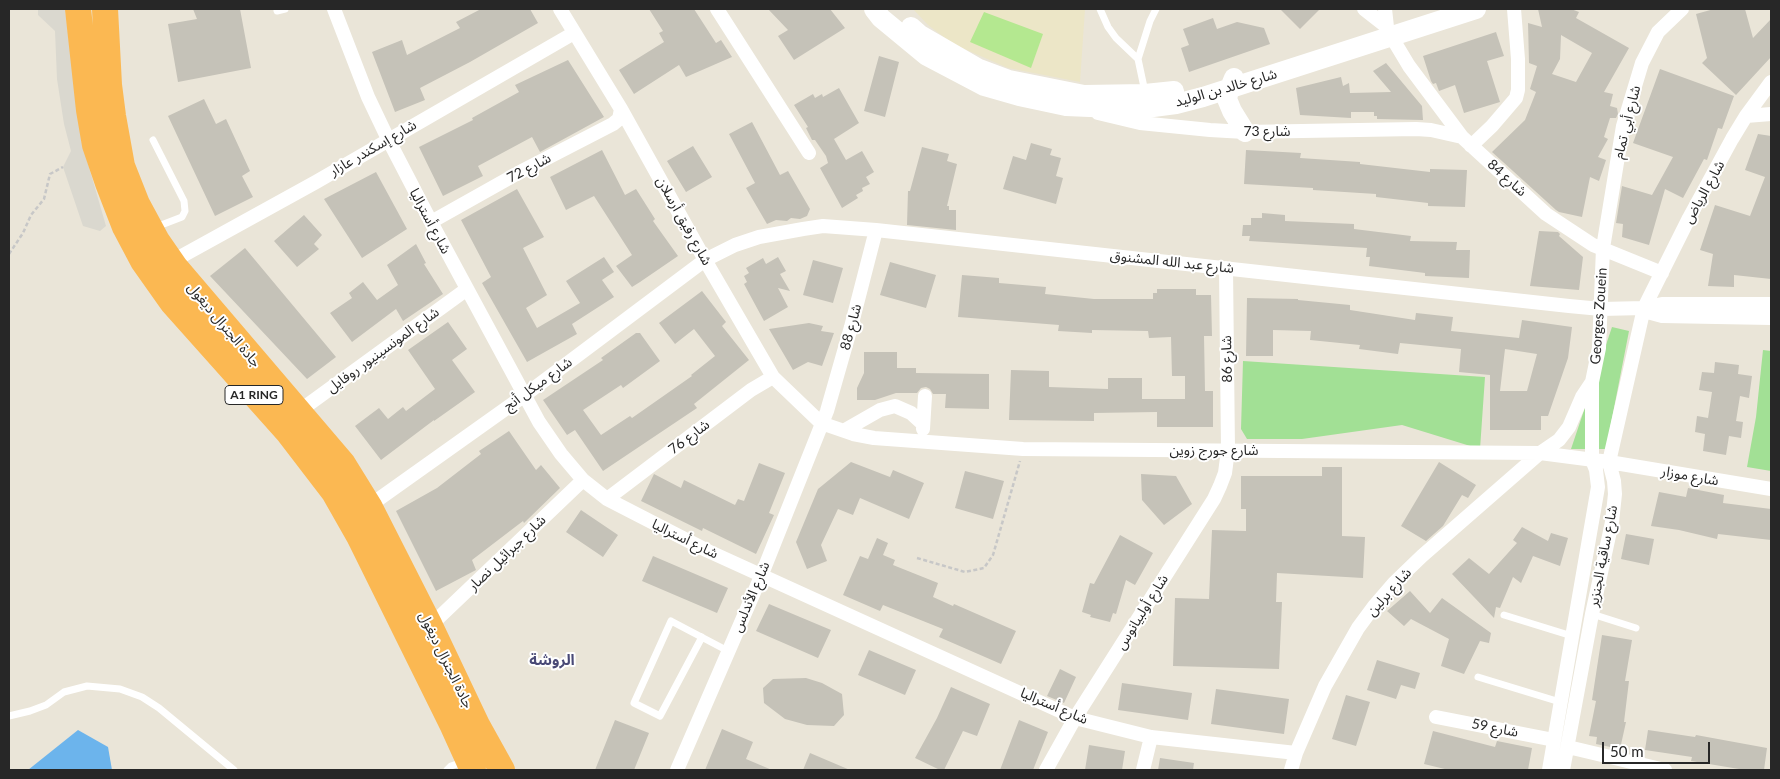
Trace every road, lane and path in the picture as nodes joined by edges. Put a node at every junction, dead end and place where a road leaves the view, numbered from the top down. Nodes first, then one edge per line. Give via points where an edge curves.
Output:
1 (78, 9) edge
2 (105, 9) edge
3 (334, 9) edge
4 (560, 9) edge
5 (717, 9) edge
6 (874, 9) edge
7 (892, 9) edge
8 (1100, 9) edge
9 (1156, 9) edge
10 (1364, 9) edge
11 (1443, 9) edge
12 (1476, 9) edge
13 (1514, 9) edge
14 (1682, 9) edge
15 (1388, 24) edge
16 (574, 33) junction
17 (1138, 59) junction
18 (1233, 82) junction
19 (1771, 82) edge
20 (1146, 101) junction
21 (1086, 102) junction
22 (621, 109) junction
23 (1771, 114) edge
24 (1746, 116) junction
25 (1245, 132) junction
26 (153, 140) dead end
27 (388, 140) junction
28 (1466, 141) junction
29 (808, 153) dead end
30 (62, 167) dead end
31 (431, 222) junction
32 (151, 229) junction
33 (876, 230) junction
34 (1603, 248) junction
35 (9, 254) edge
36 (705, 260) junction
37 (171, 262) junction
38 (1226, 268) junction
39 (1662, 273) junction
40 (467, 289) junction
41 (1771, 304) edge
42 (1644, 308) junction
43 (1601, 309) junction
44 (1771, 318) edge
45 (774, 377) junction
46 (1592, 382) junction
47 (525, 395) junction
48 (925, 396) dead end
49 (298, 412) junction
50 (822, 423) junction
51 (923, 424) junction
52 (845, 430) junction
53 (921, 442) junction
54 (1023, 449) junction
55 (1228, 450) junction
56 (1540, 453) junction
57 (1592, 460) junction
58 (1609, 462) junction
59 (583, 480) junction
60 (1771, 489) edge
61 (607, 500) junction
62 (369, 506) junction
63 (917, 558) dead end
64 (762, 574) junction
65 (1592, 614) junction
66 (1504, 615) dead end
67 (430, 626) junction
68 (1636, 628) dead end
69 (1572, 636) junction
70 (702, 637) junction
71 (728, 651) junction
72 (1478, 677) dead end
73 (1560, 702) junction
74 (9, 716) edge
75 (1436, 717) dead end
76 (1075, 718) junction
77 (1151, 737) junction
78 (1554, 740) junction
79 (1568, 748) junction
80 (1296, 753) junction
81 (463, 767) edge
82 (234, 770) edge
83 (502, 770) edge
84 (677, 770) edge
85 (1046, 770) edge
86 (1143, 770) edge
87 (1291, 770) edge
88 (1549, 770) edge
89 (1563, 770) edge
90 (1665, 770) edge

1 - 81 highway, جادة الجنرال ديغول / A1 RING via 95,146 125,227 143,261 172,302 288,432 334,492 453,726
2 - 32 highway, جادة الجنرال ديغول / A1 RING via 109,85 122,166
3 - 27 street, شارع أستراليا
4 - 16 street, شارع رفيق أرسلان
5 - 29 street
6 - 21 main road, شارع خالد بن الوليد via 927,56 984,86 1060,105
7 - 21 main road, شارع خالد بن الوليد via 920,35 977,68
8 - 17 lane via 1116,38
9 - 17 lane
10 - 15 street
11 - 15 main road, شارع خالد بن الوليد
12 - 15 main road, شارع خالد بن الوليد
13 - 28 street via 1518,58 1516,98 1492,126
14 - 34 street, شارع أبي تمام via 1658,32 1642,63 1623,126
15 - 18 main road, شارع خالد بن الوليد
15 - 28 street, شارع 84 via 1409,66
16 - 22 street, شارع رفيق أرسلان
16 - 27 street, شارع إسكندر عازار
17 - 20 lane
18 - 20 main road, شارع خالد بن الوليد via 1193,88
18 - 25 main road via 1227,99
19 - 24 street, شارع الرياض
20 - 21 main road, شارع خالد بن الوليد
21 - 25 street, شارع 73 via 1115,118 1140,123
22 - 31 street, شارع 72 via 619,119 613,124
22 - 36 street, شارع رفيق أرسلان
23 - 24 street
24 - 39 street, شارع الرياض
25 - 28 street, شارع 73 via 1431,130
26 - 32 lane via 184,201 185,211 182,217
27 - 31 street, شارع أستراليا
27 - 37 street, شارع إسكندر عازار
28 - 34 street, شارع 84 via 1546,214
30 - 35 path via 50,174 44,199
31 - 40 street, شارع أستراليا
32 - 37 highway, جادة الجنرال ديغول / A1 RING
33 - 36 street, شارع عبد الله المشنوق via 823,226 778,233 736,245
33 - 38 street, شارع عبد الله المشنوق
33 - 50 street, شارع 88
34 - 39 street, شارع 84
34 - 43 street, Georges Zouein
36 - 45 street, شارع رفيق أرسلان
36 - 47 street, شارع ميكل أنج
37 - 49 highway, جادة الجنرال ديغول / A1 RING
38 - 43 street, شارع عبد الله المشنوق
38 - 55 street, شارع 86
39 - 42 street, شارع الرياض
40 - 47 street, شارع أستراليا
40 - 49 street, شارع المونسينيور روفايل
41 - 42 street, شارع عبد الله المشنوق via 1662,304
42 - 43 street, شارع عبد الله المشنوق
42 - 44 street, شارع عبد الله المشنوق via 1662,316
42 - 58 street, شارع ساقية الجنزير
43 - 46 street, Georges Zouein via 1600,348
45 - 50 street, شارع رفيق أرسلان
45 - 61 street, شارع 76 via 751,390
46 - 56 street, Georges Zouein via 1564,434
46 - 57 street, Georges Zouein
47 - 59 street, شارع أستراليا via 547,434
47 - 62 street, شارع ميكل أنج
48 - 51 street
49 - 62 highway, جادة الجنرال ديغول / A1 RING via 343,464
50 - 52 street, شارع جورج زوين
50 - 64 street, شارع الأندلس
51 - 52 street via 911,412 894,406 880,410
51 - 53 street
52 - 53 street, شارع جورج زوين via 874,438
53 - 54 street, شارع جورج زوين
54 - 55 street, شارع جورج زوين
54 - 63 path via 994,555 984,568 965,572
55 - 56 street, شارع جورج زوين
55 - 76 street, شارع أولبيانوس via 1225,473 1214,499
56 - 57 street, شارع جورج زوين
56 - 80 street, شارع برلين via 1422,556 1374,605 1324,686
57 - 58 street, شارع جورج زوين
57 - 69 street, شارع ساقية الجنزير via 1598,487
58 - 60 street, شارع موزار
58 - 65 street, شارع ساقية الجنزير via 1615,494 1612,522
59 - 61 street, شارع أستراليا
59 - 67 street, شارع جبرائيل نصار
61 - 64 street, شارع أستراليا via 708,551
62 - 67 highway, جادة الجنرال ديغول / A1 RING
64 - 71 street, شارع الأندلس
64 - 76 street, شارع أستراليا
65 - 68 lane
65 - 79 street, شارع ساقية الجنزير
66 - 69 lane
67 - 83 highway, جادة الجنرال ديغول / A1 RING
69 - 73 street, شارع ساقية الجنزير
70 - 70 lane via 670,621 634,703 660,716
70 - 71 lane
71 - 84 street, شارع الأندلس
72 - 73 lane
73 - 78 street, شارع ساقية الجنزير
74 - 82 lane via 46,705 64,692 87,686 120,690 142,697 159,708
75 - 78 street, شارع 59
76 - 77 street, شارع أستراليا
76 - 85 street, شارع أولبيانوس
77 - 80 street, شارع أستراليا
77 - 86 street
78 - 88 street, شارع ساقية الجنزير
79 - 89 street, شارع ساقية الجنزير
79 - 90 street
80 - 87 street, شارع برلين

